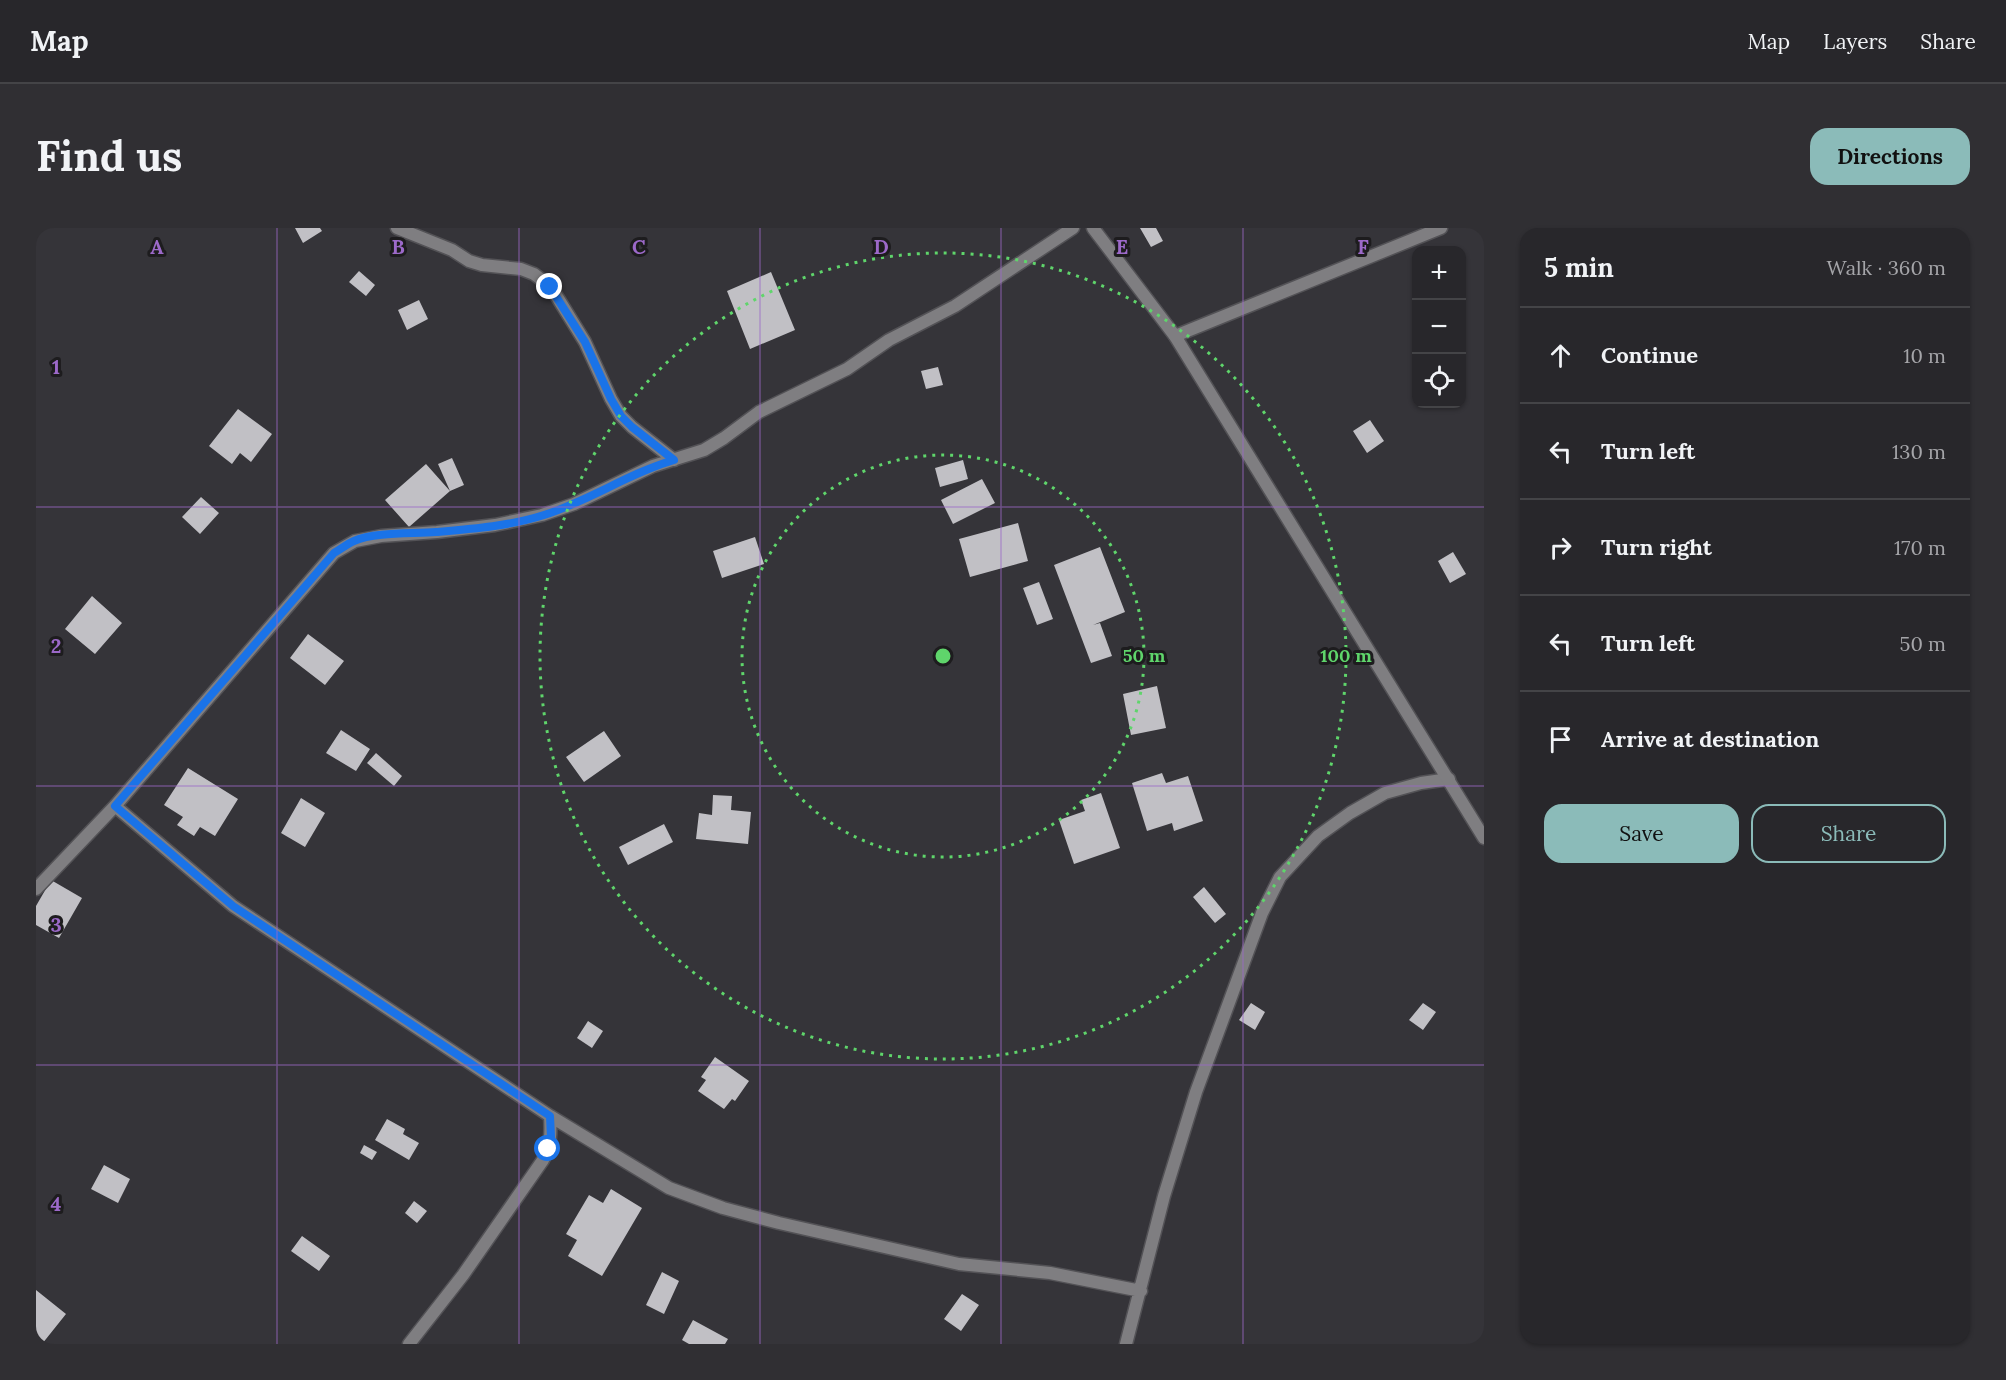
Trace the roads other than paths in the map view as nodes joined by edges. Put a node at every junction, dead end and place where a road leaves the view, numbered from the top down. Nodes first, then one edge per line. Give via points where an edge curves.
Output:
1 (398, 228) edge
2 (1073, 228) edge
3 (1093, 228) edge
4 (1441, 228) edge
5 (1175, 336) junction
6 (674, 460) junction
7 (1449, 779) junction
8 (115, 806) junction
9 (1484, 838) edge
10 (36, 889) edge
11 (550, 1116) junction
12 (1141, 1291) junction
13 (409, 1344) edge
14 (1126, 1344) edge

1 - 6 street via 469,261 534,274 550,287 585,342 621,416
2 - 6 street via 955,306 889,340 847,369 759,412 704,450
3 - 5 street
4 - 5 street
5 - 7 street
6 - 8 street via 542,516 495,525 381,536 354,541 334,553
7 - 9 street
7 - 12 street via 1385,793 1350,813 1318,836 1280,877 1262,913 1196,1092 1164,1196
8 - 10 street
8 - 11 street via 233,906
11 - 12 street via 669,1188 723,1208 960,1264 1050,1273
11 - 13 street via 551,1137 543,1160 463,1275
12 - 14 street

